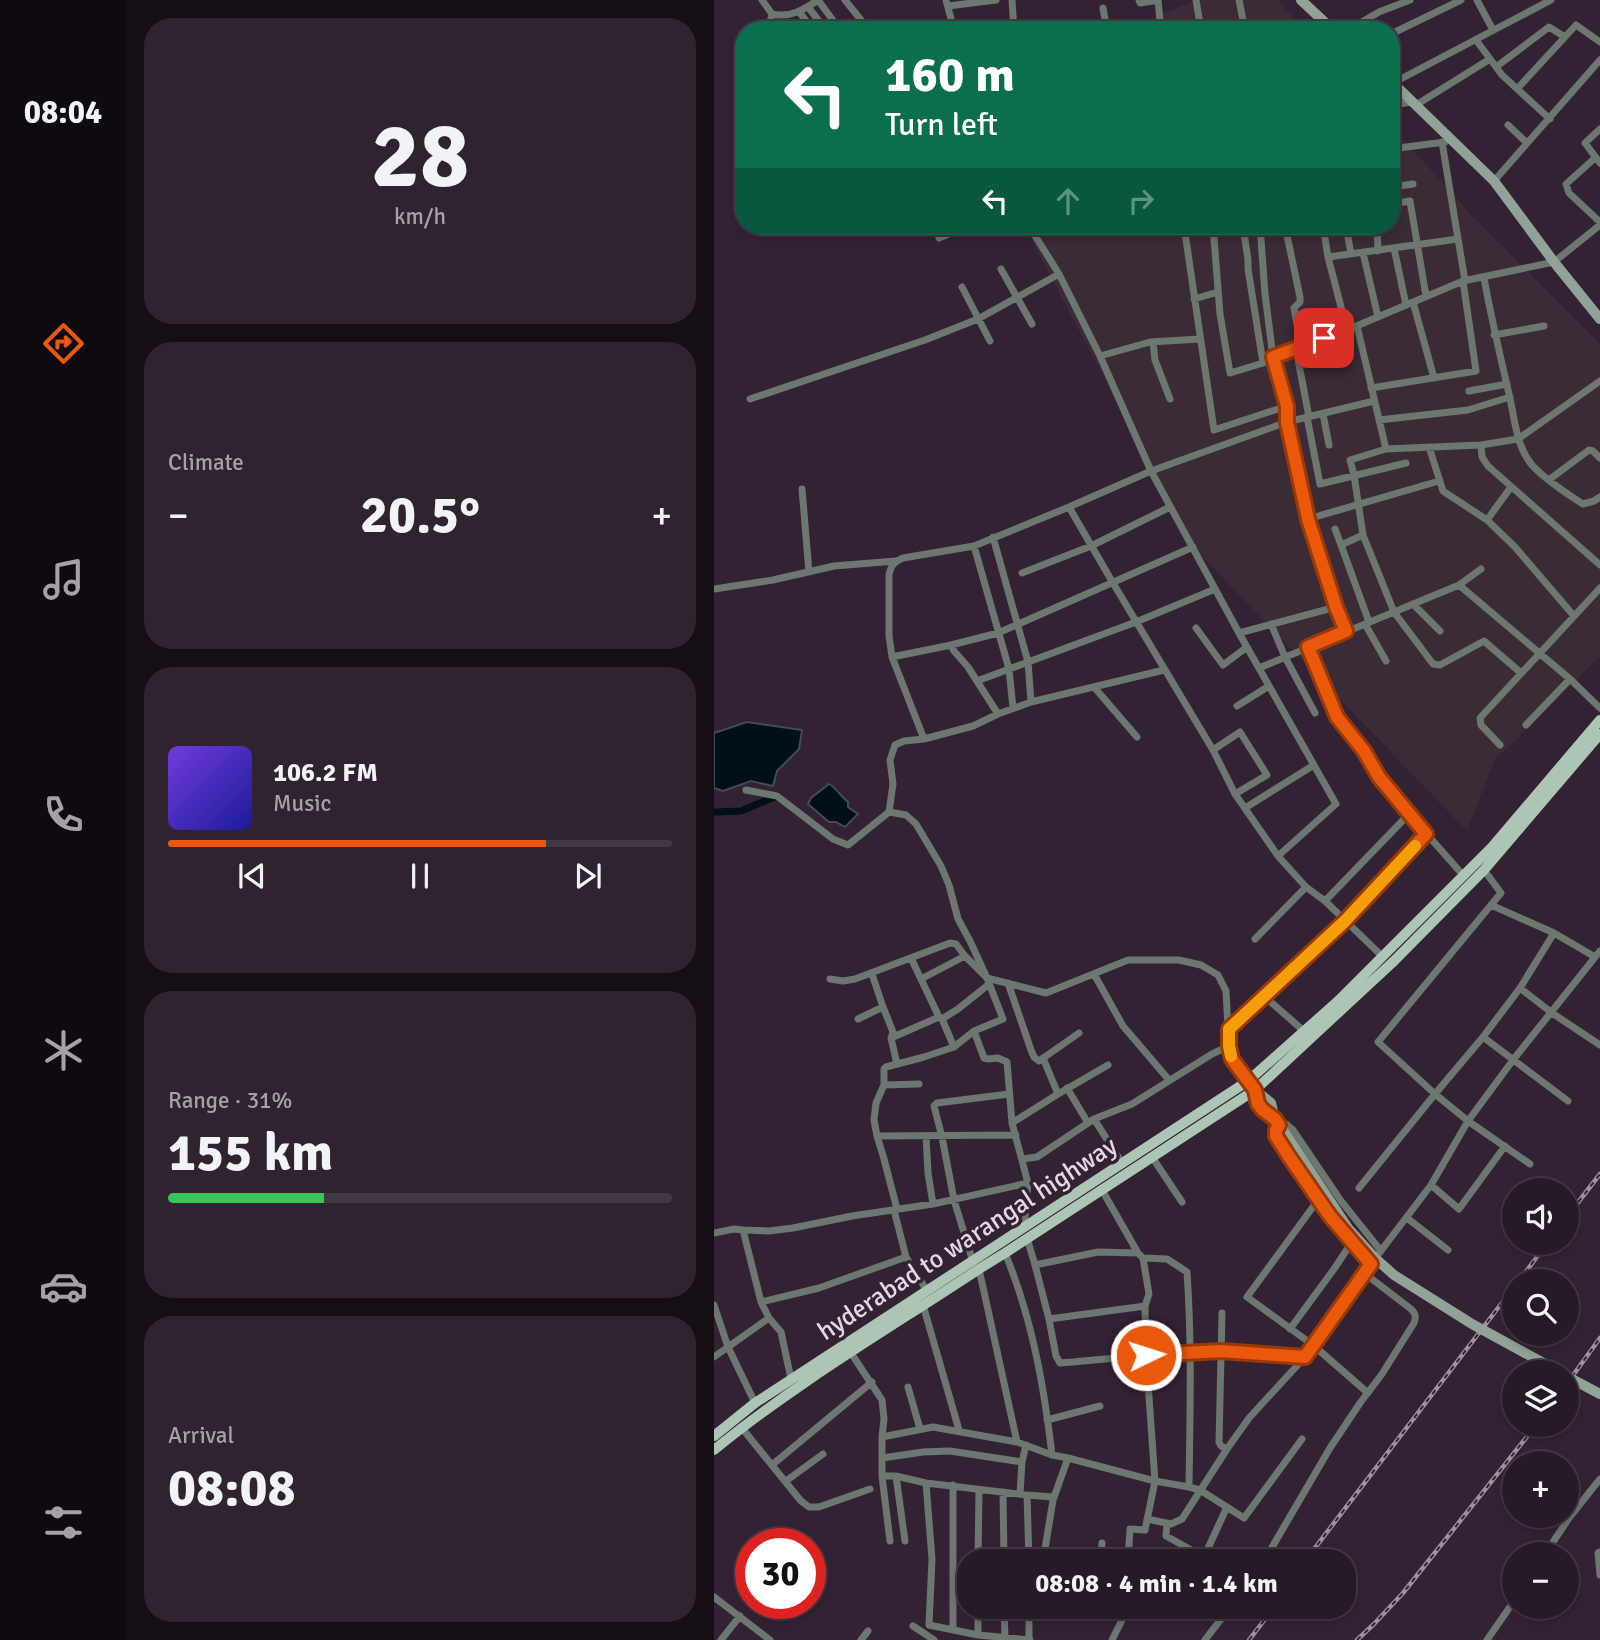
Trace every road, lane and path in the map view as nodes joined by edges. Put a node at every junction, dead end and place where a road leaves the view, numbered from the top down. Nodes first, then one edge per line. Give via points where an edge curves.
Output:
1 (762, 0) edge
2 (818, 0) edge
3 (845, 0) edge
4 (996, 0) edge
5 (1012, 0) edge
6 (1139, 0) edge
7 (1196, 0) edge
8 (1239, 0) edge
9 (1301, 0) edge
10 (1410, 0) edge
11 (1461, 0) edge
12 (1477, 0) edge
13 (1551, 0) edge
14 (1452, 2) edge
15 (947, 3) edge
16 (808, 7) junction
17 (1103, 8) dead end
18 (800, 13) junction
19 (772, 14) junction
20 (770, 21) edge
21 (806, 21) edge
22 (819, 21) edge
23 (833, 21) edge
24 (862, 21) edge
25 (952, 21) edge
26 (1013, 21) edge
27 (1105, 21) edge
28 (1160, 21) edge
29 (1199, 21) edge
30 (1243, 21) edge
31 (1323, 21) edge
32 (1364, 21) edge
33 (1400, 29) edge
34 (1493, 30) junction
35 (1565, 37) junction
36 (1476, 40) junction
37 (1600, 42) edge
38 (1490, 59) junction
39 (1600, 60) edge
40 (1496, 67) junction
41 (1400, 78) edge
42 (1517, 89) junction
43 (1400, 90) edge
44 (1414, 103) junction
45 (1400, 104) edge
46 (1550, 118) junction
47 (1508, 125) dead end
48 (1600, 129) edge
49 (1453, 140) junction
50 (1442, 142) junction
51 (1528, 143) junction
52 (1400, 148) edge
53 (1598, 161) edge
54 (1494, 180) junction
55 (1413, 184) dead end
56 (1400, 186) edge
57 (1400, 202) edge
58 (1600, 223) edge
59 (946, 235) edge
60 (1035, 235) edge
61 (1185, 235) edge
62 (1214, 235) edge
63 (1244, 235) edge
64 (1261, 235) edge
65 (1287, 235) edge
66 (1324, 235) edge
67 (1348, 235) edge
68 (1377, 235) edge
69 (939, 238) dead end
70 (1458, 239) junction
71 (1418, 245) junction
72 (1394, 248) junction
73 (1378, 251) junction
74 (1363, 253) junction
75 (1351, 254) junction
76 (1328, 257) junction
77 (1554, 262) junction
78 (1001, 269) dead end
79 (1059, 274) junction
80 (1483, 278) junction
81 (1464, 281) junction
82 (962, 287) dead end
83 (1218, 292) junction
84 (1426, 296) junction
85 (1017, 298) junction
86 (1194, 299) junction
87 (1409, 304) junction
88 (1378, 317) junction
89 (978, 318) junction
90 (1600, 319) edge
91 (1032, 324) dead end
92 (1357, 326) junction
93 (1544, 326) dead end
94 (1347, 330) junction
95 (1494, 335) junction
96 (1200, 339) junction
97 (990, 341) dead end
98 (1153, 342) junction
99 (1298, 348) junction
100 (1100, 356) junction
101 (1273, 357) junction
102 (1263, 363) junction
103 (1434, 379) junction
104 (1600, 380) edge
105 (1507, 384) junction
106 (1371, 388) junction
107 (1469, 391) dead end
108 (1510, 397) junction
109 (750, 399) dead end
110 (1170, 399) dead end
111 (1374, 401) junction
112 (1287, 406) junction
113 (1323, 414) junction
114 (1308, 417) junction
115 (1379, 420) junction
116 (1287, 422) junction
117 (1518, 439) junction
118 (1329, 445) dead end
119 (1481, 445) junction
120 (1429, 447) junction
121 (1386, 449) junction
122 (1600, 458) edge
123 (1406, 463) dead end
124 (1151, 471) junction
125 (1354, 475) junction
126 (1550, 480) junction
127 (1439, 481) junction
128 (1511, 487) junction
129 (802, 489) dead end
130 (1600, 497) edge
131 (1357, 504) junction
132 (1069, 507) junction
133 (1170, 507) junction
134 (1308, 519) junction
135 (1487, 520) junction
136 (1335, 529) dead end
137 (1363, 535) junction
138 (993, 537) junction
139 (1341, 545) junction
140 (974, 546) junction
141 (1091, 546) junction
142 (1193, 547) junction
143 (897, 561) junction
144 (1600, 565) edge
145 (1481, 569) dead end
146 (809, 572) junction
147 (1022, 573) dead end
148 (1113, 583) junction
149 (1459, 585) junction
150 (1600, 588) edge
151 (714, 589) edge
152 (1215, 589) junction
153 (1413, 604) junction
154 (1336, 607) junction
155 (1394, 612) junction
156 (1574, 616) junction
157 (1136, 622) junction
158 (1367, 623) junction
159 (1271, 624) junction
160 (1017, 625) junction
161 (1196, 628) dead end
162 (1346, 631) junction
163 (1440, 631) dead end
164 (998, 633) junction
165 (1239, 633) junction
166 (951, 645) junction
167 (1247, 647) junction
168 (1308, 647) junction
169 (1539, 653) junction
170 (892, 657) junction
171 (1285, 657) junction
172 (1386, 661) dead end
173 (1028, 663) junction
174 (1258, 668) junction
175 (1009, 669) junction
176 (1164, 670) junction
177 (1521, 673) junction
178 (1570, 678) junction
179 (977, 681) junction
180 (1269, 686) junction
181 (1094, 687) junction
182 (1031, 702) junction
183 (1237, 706) dead end
184 (1013, 708) junction
185 (1600, 708) edge
186 (998, 713) junction
187 (1315, 713) dead end
188 (1600, 720) edge
189 (1526, 726) dead end
190 (1600, 734) edge
191 (1137, 737) dead end
192 (924, 739) junction
193 (1500, 745) dead end
194 (1213, 750) junction
195 (1314, 765) junction
196 (746, 790) dead end
197 (1235, 794) junction
198 (1245, 808) junction
199 (889, 812) junction
200 (1409, 814) junction
201 (1426, 834) junction
202 (1278, 856) junction
203 (1484, 870) junction
204 (1463, 875) junction
205 (1306, 887) junction
206 (1325, 901) junction
207 (1491, 905) junction
208 (1345, 921) junction
209 (1554, 933) junction
210 (1255, 939) dead end
211 (1598, 954) edge
212 (965, 956) junction
213 (1383, 957) junction
214 (911, 958) junction
215 (872, 974) junction
216 (1094, 974) junction
217 (830, 979) dead end
218 (921, 979) junction
219 (988, 982) junction
220 (1008, 984) junction
221 (1520, 988) junction
222 (1265, 997) junction
223 (883, 1007) junction
224 (1552, 1013) junction
225 (858, 1018) dead end
226 (941, 1018) junction
227 (1229, 1029) junction
228 (974, 1031) junction
229 (1305, 1032) junction
230 (1079, 1033) dead end
231 (1483, 1037) junction
232 (891, 1038) junction
233 (1600, 1045) edge
234 (1229, 1046) junction
235 (954, 1047) junction
236 (1043, 1058) junction
237 (1513, 1060) junction
238 (897, 1064) junction
239 (1108, 1065) dead end
240 (1169, 1080) junction
241 (919, 1084) dead end
242 (884, 1085) junction
243 (1251, 1086) junction
244 (1067, 1088) junction
245 (1009, 1094) junction
246 (1058, 1094) junction
247 (1435, 1094) junction
248 (1568, 1101) dead end
249 (1091, 1121) junction
250 (1468, 1121) junction
251 (1012, 1123) junction
252 (1279, 1125) junction
253 (1016, 1135) junction
254 (877, 1136) junction
255 (926, 1136) junction
256 (942, 1136) junction
257 (1504, 1146) junction
258 (1152, 1157) junction
259 (1023, 1159) junction
260 (1122, 1163) junction
261 (1530, 1164) dead end
262 (1028, 1183) junction
263 (1431, 1185) junction
264 (1359, 1188) dead end
265 (1102, 1190) junction
266 (954, 1200) junction
267 (1318, 1200) junction
268 (1182, 1202) dead end
269 (933, 1204) junction
270 (895, 1210) junction
271 (1407, 1218) junction
272 (743, 1230) junction
273 (714, 1233) edge
274 (1026, 1233) junction
275 (1352, 1242) junction
276 (1448, 1250) dead end
277 (1381, 1251) junction
278 (1005, 1253) junction
279 (1140, 1255) junction
280 (905, 1257) junction
281 (1371, 1264) junction
282 (976, 1265) junction
283 (1034, 1265) junction
284 (1364, 1273) junction
285 (927, 1290) junction
286 (761, 1302) junction
287 (714, 1305) edge
288 (923, 1305) junction
289 (1145, 1307) junction
290 (1222, 1313) dead end
291 (769, 1318) junction
292 (1049, 1319) junction
293 (1290, 1329) junction
294 (1313, 1345) junction
295 (728, 1347) junction
296 (1221, 1351) junction
297 (1190, 1352) junction
298 (851, 1353) junction
299 (1146, 1355) junction
300 (714, 1357) edge
301 (1305, 1357) junction
302 (1538, 1360) edge
303 (791, 1380) junction
304 (872, 1382) junction
305 (1579, 1383) edge
306 (908, 1387) dead end
307 (1367, 1393) junction
308 (1600, 1394) edge
309 (755, 1403) junction
310 (1100, 1406) dead end
311 (1048, 1420) junction
312 (741, 1427) junction
313 (920, 1429) junction
314 (959, 1430) junction
315 (714, 1436) edge
316 (882, 1437) junction
317 (1302, 1438) dead end
318 (1017, 1442) junction
319 (1026, 1445) junction
320 (1227, 1449) junction
321 (714, 1450) edge
322 (823, 1454) dead end
323 (1052, 1455) junction
324 (881, 1458) junction
325 (1068, 1458) junction
326 (1022, 1462) junction
327 (772, 1465) junction
328 (882, 1475) junction
329 (896, 1476) junction
330 (1600, 1479) edge
331 (786, 1481) junction
332 (1155, 1481) junction
333 (926, 1483) junction
334 (953, 1485) junction
335 (1189, 1486) junction
336 (870, 1489) dead end
337 (979, 1490) junction
338 (1200, 1490) junction
339 (1003, 1492) junction
340 (1024, 1494) junction
341 (1053, 1497) junction
342 (1227, 1507) junction
343 (1147, 1519) junction
344 (1167, 1523) junction
345 (890, 1541) dead end
346 (905, 1541) dead end
347 (1553, 1542) edge
348 (1102, 1543) dead end
349 (978, 1549) edge
350 (1004, 1549) edge
351 (1028, 1549) edge
352 (1045, 1549) edge
353 (1102, 1549) edge
354 (1129, 1549) edge
355 (1271, 1549) edge
356 (1600, 1552) edge
357 (1600, 1575) edge
358 (715, 1600) edge
359 (735, 1613) edge
360 (738, 1619) edge
361 (744, 1619) edge
362 (978, 1619) edge
363 (1004, 1619) edge
364 (1029, 1619) edge
365 (1122, 1619) edge
366 (1221, 1619) edge
367 (1502, 1619) edge
368 (913, 1626) dead end
369 (953, 1629) junction
370 (868, 1631) dead end
371 (761, 1633) junction
372 (978, 1635) junction
373 (1005, 1638) junction
374 (721, 1640) edge
375 (755, 1640) edge
376 (770, 1640) edge
377 (861, 1640) edge
378 (934, 1640) edge
379 (1029, 1640) edge
380 (1112, 1640) edge
381 (1205, 1640) edge
382 (1488, 1640) edge

1 - 19 street
2 - 16 street
2 - 23 street
3 - 24 street
4 - 15 street
5 - 26 street
6 - 28 street via 1158,0
7 - 29 street
8 - 30 street
9 - 31 street
10 - 32 street
11 - 14 street
12 - 34 street
13 - 34 street
14 - 33 street
15 - 25 street
16 - 18 street
16 - 22 street
17 - 27 street
18 - 19 street
18 - 21 street
19 - 20 street
34 - 36 street
35 - 37 street via 1576,25
35 - 40 street via 1548,28
35 - 42 street
36 - 38 street
36 - 41 street
38 - 40 street
38 - 44 street
39 - 46 street
40 - 42 street
42 - 46 street
43 - 44 street
44 - 45 street
44 - 49 street
46 - 51 street
47 - 51 street
48 - 53 street via 1585,143
49 - 50 street
49 - 54 street
50 - 52 street
50 - 70 street
51 - 54 street
53 - 58 street via 1566,187
54 - 77 street
55 - 56 street
57 - 71 street via 1409,201
58 - 77 street
59 - 69 street
60 - 79 street
61 - 86 street
62 - 83 street
63 - 102 street
64 - 101 street
65 - 99 street via 1300,297 1294,308
66 - 76 street
67 - 75 street
68 - 73 street
70 - 71 street
70 - 81 street
71 - 72 street
71 - 84 street
72 - 73 street
72 - 87 street
73 - 74 street
74 - 75 street
74 - 88 street
75 - 76 street
76 - 94 street
77 - 80 street
77 - 90 street
78 - 85 street
79 - 85 street
79 - 100 street
80 - 81 street
80 - 95 street
81 - 84 street
81 - 103 street via 1476,371
82 - 89 street
83 - 86 street
83 - 102 street via 1230,373
84 - 87 street
85 - 89 street
85 - 91 street
86 - 96 street
87 - 88 street
87 - 103 street
88 - 92 street
89 - 97 street
89 - 109 street
92 - 94 street
92 - 106 street
93 - 95 street
94 - 99 street
95 - 105 street
96 - 98 street
96 - 112 street via 1214,430
98 - 100 street
98 - 110 street
99 - 101 street
99 - 114 street
100 - 124 street
101 - 102 street
101 - 112 street
103 - 106 street
104 - 117 street
105 - 107 street
105 - 108 street
106 - 111 street
108 - 115 street via 1468,410
108 - 117 street
111 - 113 street
111 - 115 street
112 - 116 street
113 - 114 street
113 - 118 street
114 - 116 street
114 - 125 street via 1320,484
115 - 121 street
116 - 124 street
116 - 134 street
117 - 119 street
117 - 126 street via 1532,466
119 - 120 street
119 - 128 street via 1488,467
120 - 121 street
120 - 127 street
121 - 125 street via 1350,460
122 - 126 street via 1588,450
123 - 125 street
124 - 132 street
124 - 133 street
125 - 131 street
126 - 130 street via 1583,504
127 - 131 street
127 - 135 street via 1443,491
128 - 135 street
128 - 144 street
129 - 146 street
131 - 134 street
131 - 137 street
132 - 138 street
132 - 141 street
133 - 141 street
133 - 142 street
134 - 154 street
135 - 156 street
136 - 139 street
137 - 139 street
137 - 155 street
138 - 140 street
138 - 160 street
139 - 158 street
140 - 143 street
140 - 164 street
141 - 147 street
141 - 148 street
142 - 148 street
142 - 152 street
143 - 146 street
143 - 170 street via 889,575
145 - 149 street
146 - 151 street
148 - 157 street
148 - 160 street
149 - 153 street
149 - 169 street
150 - 156 street
152 - 157 street
152 - 165 street
153 - 155 street
153 - 163 street
154 - 159 street
154 - 162 street
155 - 158 street
155 - 177 street via 1433,664 1440,665 1484,641
156 - 169 street
157 - 173 street
157 - 176 street
158 - 162 street
158 - 172 street
159 - 165 street
159 - 171 street
160 - 164 street
160 - 173 street
161 - 167 street via 1223,665
162 - 168 street
164 - 166 street
164 - 175 street
165 - 167 street
166 - 170 street
166 - 179 street
167 - 174 street
168 - 171 street
168 - 200 street via 1337,717
169 - 177 street
169 - 178 street
170 - 192 street
171 - 174 street
171 - 187 street
173 - 175 street
173 - 182 street
174 - 180 street
175 - 179 street
175 - 184 street
176 - 181 street
176 - 194 street
177 - 193 street via 1480,718
178 - 185 street
178 - 189 street
179 - 186 street
180 - 183 street
180 - 195 street
181 - 182 street
181 - 191 street
182 - 184 street
184 - 186 street
186 - 192 street via 973,726
188 - 204 main road
190 - 203 main road
192 - 199 street via 895,745 890,760
194 - 197 street
194 - 197 street via 1240,732 1267,775
195 - 198 street
195 - 202 street via 1336,804
196 - 199 street via 777,796 848,845
197 - 198 street
198 - 202 street
199 - 219 street via 906,815 923,835 941,866 958,919
200 - 201 street
200 - 206 street
201 - 204 street
201 - 208 street
202 - 205 street
203 - 207 street via 1501,893
203 - 243 main road via 1394,961
204 - 213 main road
205 - 206 street
205 - 210 street
206 - 208 street
207 - 209 street
207 - 247 street via 1378,1042
208 - 213 street
208 - 222 street
209 - 211 street
209 - 221 street
211 - 224 street
212 - 214 street via 950,943
212 - 218 street
212 - 219 street
213 - 229 main road
214 - 215 street
214 - 218 street
215 - 217 street via 843,981
215 - 223 street
216 - 220 street via 1046,993
216 - 227 street via 1128,960 1201,965 1218,975 1226,991
216 - 240 street via 1123,1026
218 - 226 street
219 - 220 street
219 - 226 street
219 - 228 street via 1003,1019
220 - 236 street via 1032,1054 1039,1061
221 - 224 street
221 - 231 street
222 - 227 street
222 - 229 street
223 - 225 street
223 - 232 street
224 - 233 street
224 - 237 street
226 - 232 street
226 - 235 street
227 - 234 street
228 - 235 street
228 - 245 street via 984,1058 1007,1062
229 - 243 main road
230 - 236 street
231 - 237 street
231 - 247 street
232 - 238 street
234 - 240 street
234 - 243 street via 1232,1059
235 - 238 street
236 - 246 street
237 - 248 street
237 - 250 street
238 - 242 street via 884,1069
239 - 244 street
240 - 249 street via 1132,1104
241 - 242 street
242 - 254 street via 876,1103
243 - 252 street via 1271,1103
243 - 258 main road
243 - 260 main road, hyderabad to warangal highway
244 - 246 street
244 - 249 street
245 - 251 street
245 - 256 street via 937,1103 934,1108
246 - 251 street
247 - 250 street
247 - 264 street
249 - 259 street via 1037,1157
249 - 260 street
250 - 257 street
250 - 263 street
251 - 253 street
252 - 267 street via 1276,1136
252 - 277 street via 1293,1130
252 - 302 street, bridge via 1348,1228 1376,1259 1472,1324
253 - 256 street
253 - 259 street
254 - 255 street
254 - 270 street
255 - 256 street
255 - 269 street
256 - 266 street
257 - 261 street
257 - 263 street via 1459,1209
258 - 265 main road
258 - 268 street
259 - 262 street
260 - 274 main road, hyderabad to warangal highway
262 - 266 street
262 - 274 street
263 - 271 street
265 - 274 main road
265 - 279 street
266 - 269 street
266 - 282 street
267 - 275 street
267 - 293 street via 1247,1297
269 - 270 street
270 - 272 street via 769,1231
270 - 280 street
271 - 276 street
271 - 277 street
272 - 273 street
272 - 286 street
274 - 278 main road
274 - 282 main road, hyderabad to warangal highway
274 - 283 street
275 - 281 street
275 - 293 street
277 - 281 street
278 - 282 main road
278 - 311 street via 1033,1341
279 - 283 street via 1098,1252
279 - 289 street via 1149,1294
279 - 297 street via 1167,1259 1187,1272
280 - 285 street
280 - 286 street via 819,1288
281 - 284 street
282 - 285 main road, hyderabad to warangal highway
282 - 288 main road
282 - 318 street
283 - 292 street
284 - 294 street
284 - 307 street via 1416,1317
285 - 303 main road, hyderabad to warangal highway
286 - 291 street
287 - 295 street
288 - 298 main road
288 - 314 street
289 - 292 street
289 - 299 street
290 - 296 street
291 - 295 street
291 - 303 street via 781,1332
292 - 299 street via 1060,1363
293 - 294 street
294 - 301 street
294 - 307 street
295 - 300 street
295 - 309 street
296 - 297 street
296 - 301 street
296 - 320 street via 1219,1442
297 - 299 street
297 - 335 street
298 - 304 street
298 - 312 main road
299 - 332 street
301 - 320 street
303 - 309 main road, hyderabad to warangal highway
304 - 316 street via 882,1400
304 - 327 street
305 - 308 street, bridge
306 - 313 street
307 - 355 street
309 - 315 main road, hyderabad to warangal highway
310 - 311 street
311 - 323 street
312 - 321 main road
312 - 327 street
313 - 314 street
313 - 316 street
314 - 318 street
316 - 324 street
317 - 342 street via 1244,1518
318 - 319 street
319 - 323 street
319 - 326 street
320 - 338 street
322 - 331 street
323 - 325 street
324 - 326 street via 950,1451
324 - 328 street
325 - 332 street
325 - 341 street
326 - 340 street
327 - 331 street
328 - 329 street
328 - 345 street
329 - 333 street
329 - 346 street
330 - 347 street
331 - 336 street via 809,1507
332 - 335 street
332 - 343 street
333 - 334 street
333 - 369 street via 932,1559 929,1625
334 - 337 street
334 - 369 street
335 - 338 street
337 - 339 street
337 - 349 street
338 - 342 street
338 - 344 street via 1182,1519
339 - 340 street
339 - 350 street
340 - 341 street
340 - 351 street
341 - 352 street
342 - 344 street via 1204,1557 1166,1536
343 - 344 street
343 - 354 street via 1145,1530 1130,1529
348 - 353 street
356 - 357 street
358 - 359 street
360 - 374 street
361 - 371 street
362 - 372 street
363 - 373 street
364 - 379 street
365 - 380 street
366 - 381 street
367 - 382 street
368 - 378 street
369 - 372 street
370 - 377 street
371 - 375 street
371 - 376 street
372 - 373 street
373 - 379 street

